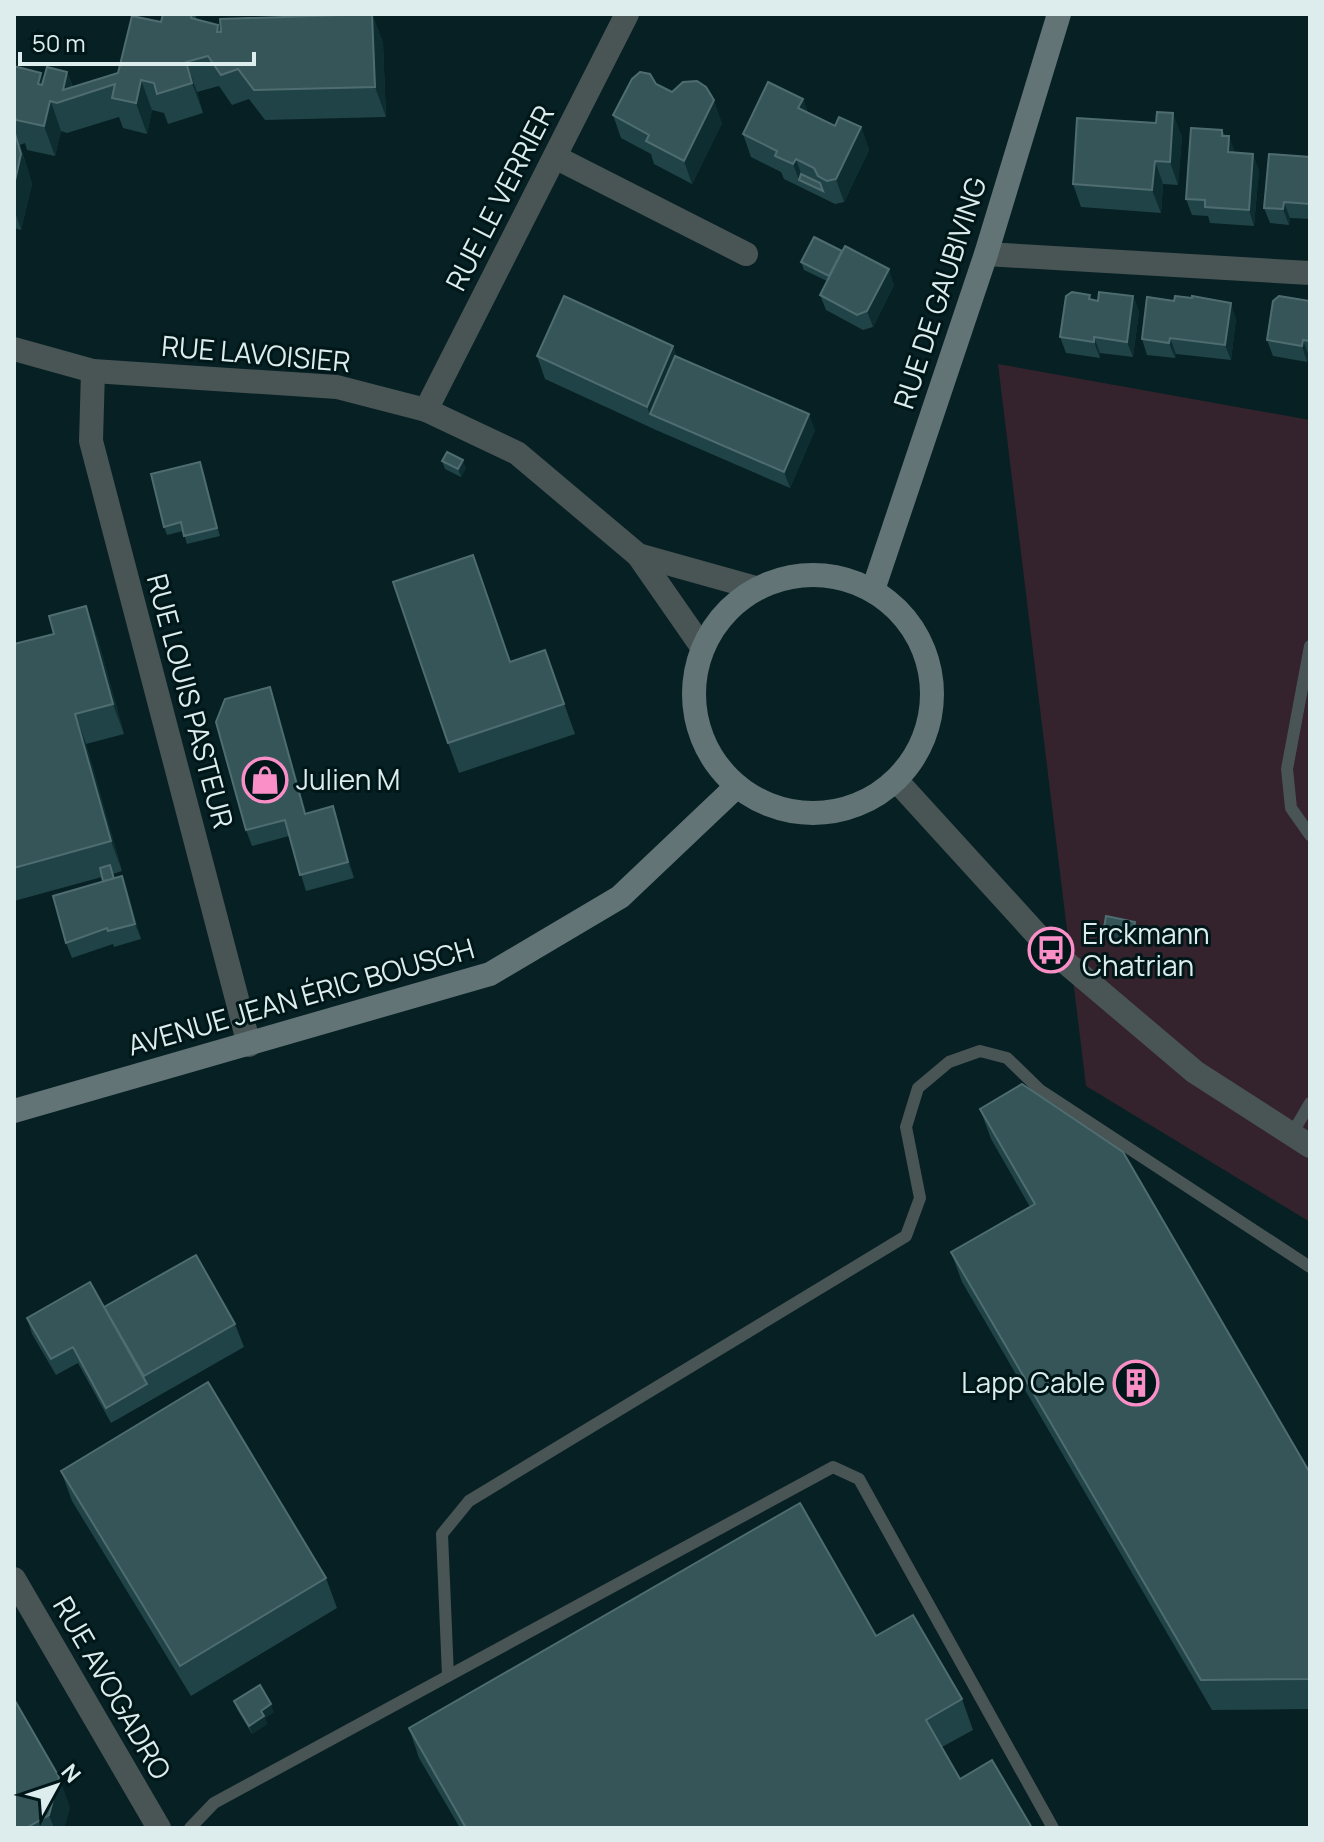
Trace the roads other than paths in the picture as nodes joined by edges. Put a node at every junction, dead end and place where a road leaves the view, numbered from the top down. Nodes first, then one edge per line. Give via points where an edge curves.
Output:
1 (627, 14) edge
2 (1059, 14) edge
3 (555, 157) junction
4 (746, 254) dead end
5 (986, 254) junction
6 (1310, 273) edge
7 (14, 349) edge
8 (93, 371) junction
9 (426, 410) junction
10 (638, 555) junction
11 (756, 588) junction
12 (873, 590) junction
13 (1310, 646) edge
14 (702, 647) junction
15 (896, 780) junction
16 (737, 786) junction
17 (1310, 835) edge
18 (249, 1045) junction
19 (1310, 1103) edge
20 (14, 1111) edge
21 (1301, 1140) edge
22 (1310, 1267) edge
23 (14, 1579) edge
24 (448, 1676) junction
25 (159, 1828) edge
26 (190, 1828) edge
27 (1053, 1828) edge

1 - 3 street, RUE LE VERRIER
2 - 5 main road, RUE DE GAUBIVING
3 - 4 street
3 - 9 street, RUE LE VERRIER
5 - 6 street
5 - 12 main road, RUE DE GAUBIVING
7 - 8 street, RUE LAVOISIER
8 - 9 street, RUE LAVOISIER via 337,387
8 - 18 street, RUE LOUIS PASTEUR via 91,441
9 - 10 street, RUE LAVOISIER via 517,453
10 - 11 street, RUE LAVOISIER
10 - 14 street, RUE LAVOISIER
11 - 12 main road via 794,575 835,576
11 - 14 main road via 724,613
12 - 15 main road via 902,613 922,644 932,679 931,716 918,751
13 - 17 lane via 1287,769 1291,808
14 - 16 main road via 693,684 696,722 712,757
15 - 16 main road via 868,800 835,812 800,813 766,804
15 - 21 street via 1051,950 1195,1072
16 - 18 main road, AVENUE JEAN ÉRIC BOUSCH via 620,897 490,974
18 - 20 main road, AVENUE JEAN ÉRIC BOUSCH
19 - 21 lane
22 - 24 lane via 1040,1090 1007,1058 980,1051 949,1062 918,1088 906,1127 920,1198 906,1236 469,1501 442,1534
23 - 25 street, RUE AVOGADRO
24 - 26 lane via 214,1803
24 - 27 lane via 833,1467 859,1479

